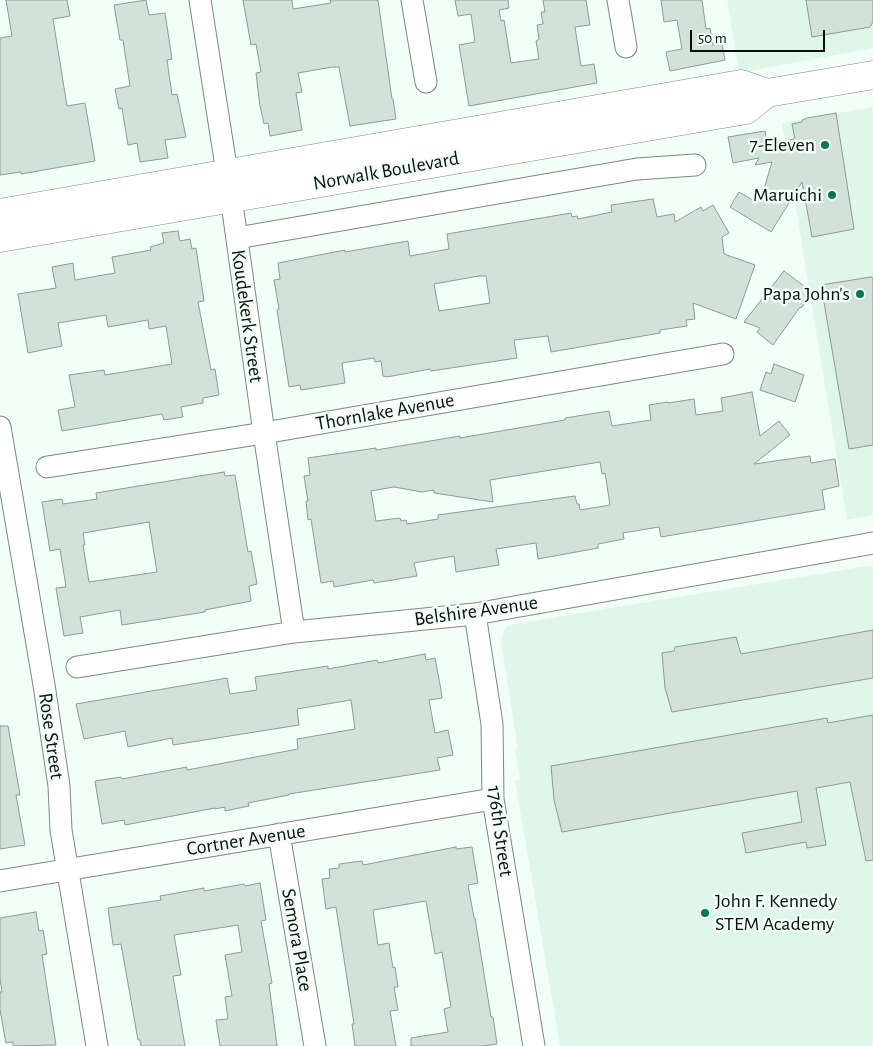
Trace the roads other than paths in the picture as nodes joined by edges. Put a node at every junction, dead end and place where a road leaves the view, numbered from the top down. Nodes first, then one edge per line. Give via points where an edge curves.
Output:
1 (200, 0) edge
2 (412, 0) edge
3 (618, 0) edge
4 (626, 47) dead end
5 (873, 75) edge
6 (426, 82) dead end
7 (695, 165) dead end
8 (229, 186) junction
9 (0, 213) edge
10 (0, 238) edge
11 (237, 238) junction
12 (723, 354) dead end
13 (0, 427) edge
14 (264, 433) junction
15 (47, 467) dead end
16 (873, 543) edge
17 (475, 614) junction
18 (294, 632) junction
19 (77, 667) dead end
20 (493, 799) junction
21 (279, 834) junction
22 (67, 870) junction
23 (0, 881) edge
24 (97, 1046) edge
25 (315, 1046) edge
26 (534, 1046) edge

1 - 8 street, Koudekerk Street
2 - 6 street
3 - 4 street
5 - 8 main road, Norwalk Boulevard via 767,93 741,84
7 - 11 street, Norwalk Boulevard via 637,169
8 - 9 main road, Norwalk Boulevard
8 - 10 main road, Norwalk Boulevard
8 - 11 street, Koudekerk Street
11 - 14 street, Koudekerk Street
12 - 14 street, Thornlake Avenue
13 - 22 street, Rose Street via 44,685
14 - 15 street, Thornlake Avenue
14 - 18 street, Koudekerk Street
16 - 17 street, Belshire Avenue
17 - 18 street, Belshire Avenue
17 - 20 street, 176th Street via 492,724
18 - 19 street, Belshire Avenue
20 - 21 street, Cortner Avenue
20 - 26 street, 176th Street
21 - 22 street, Cortner Avenue
21 - 25 street, Semora Place
22 - 23 street, Cortner Avenue
22 - 24 street, Rose Street

